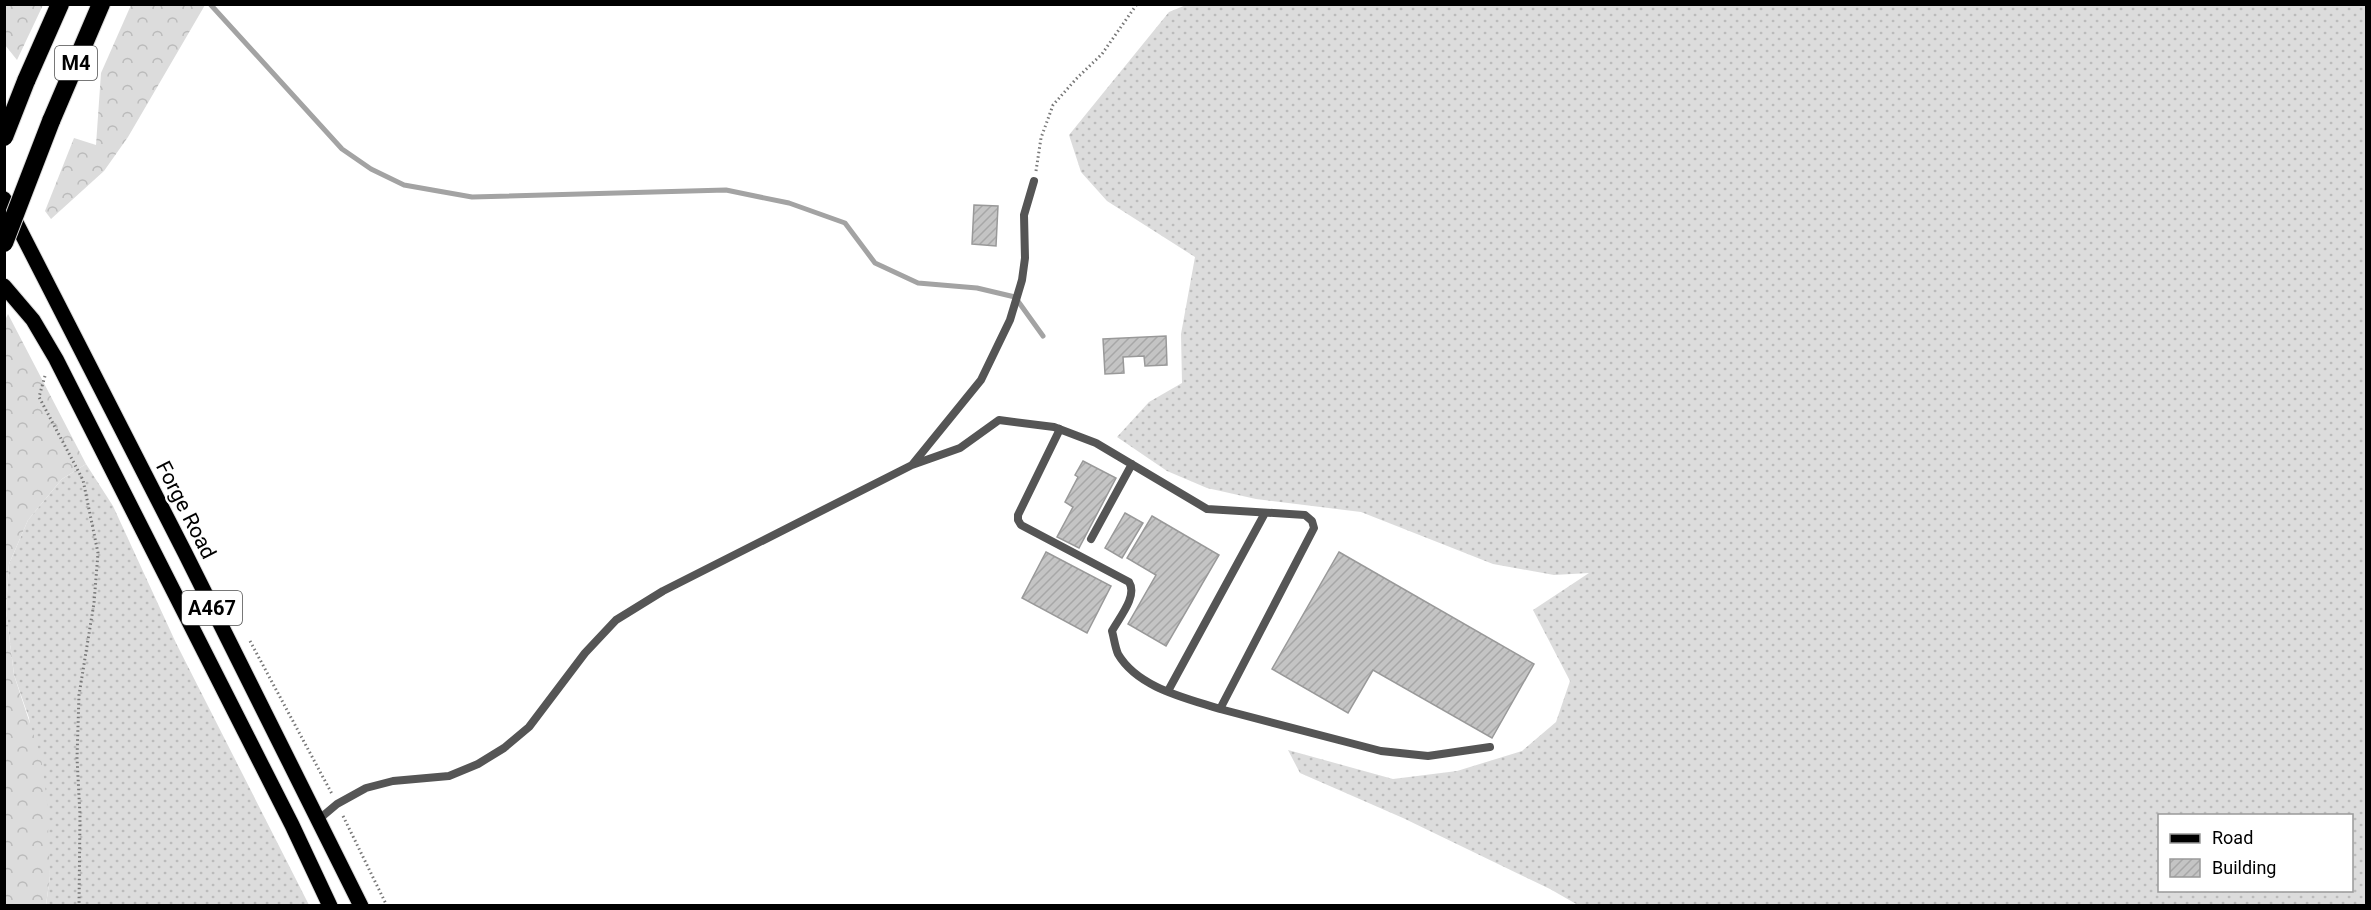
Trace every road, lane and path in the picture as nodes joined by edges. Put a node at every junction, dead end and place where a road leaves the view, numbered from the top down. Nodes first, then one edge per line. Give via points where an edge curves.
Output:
1 (60, 4) edge
2 (101, 4) edge
3 (1137, 4) edge
4 (4, 137) edge
5 (1034, 181) joint
6 (4, 200) edge
7 (4, 243) edge
8 (4, 286) edge
9 (46, 372) dead end
10 (1060, 429) junction
11 (1132, 464) junction
12 (912, 465) junction
13 (1265, 513) junction
14 (1090, 539) dead end
15 (1168, 691) junction
16 (1220, 710) junction
17 (1490, 747) dead end
18 (317, 820) junction
19 (79, 906) edge
20 (330, 906) edge
21 (361, 906) edge

1 - 4 highway, M4, bridge
2 - 7 highway, M4, bridge
3 - 5 path via 1102,54 1053,105 1041,138
5 - 12 lane via 1024,214 1022,280 1010,320 981,380
6 - 18 main road, Forge Road / A467
8 - 20 main road, A467 via 33,320 56,359
9 - 19 path via 39,398 83,480 98,553 79,695
10 - 11 lane via 1096,443
10 - 12 lane via 999,420 960,447
10 - 15 lane via 1018,520 1129,582 1132,595 1112,631 1118,653 1134,673
11 - 13 lane via 1207,509
11 - 14 lane
12 - 18 lane via 663,591 616,620 585,653 530,727 478,764 449,776 393,781 366,788
13 - 15 lane
13 - 16 lane via 1305,515 1314,528
15 - 16 lane
16 - 17 lane via 1381,751 1428,756
18 - 21 main road, Forge Road / A467

